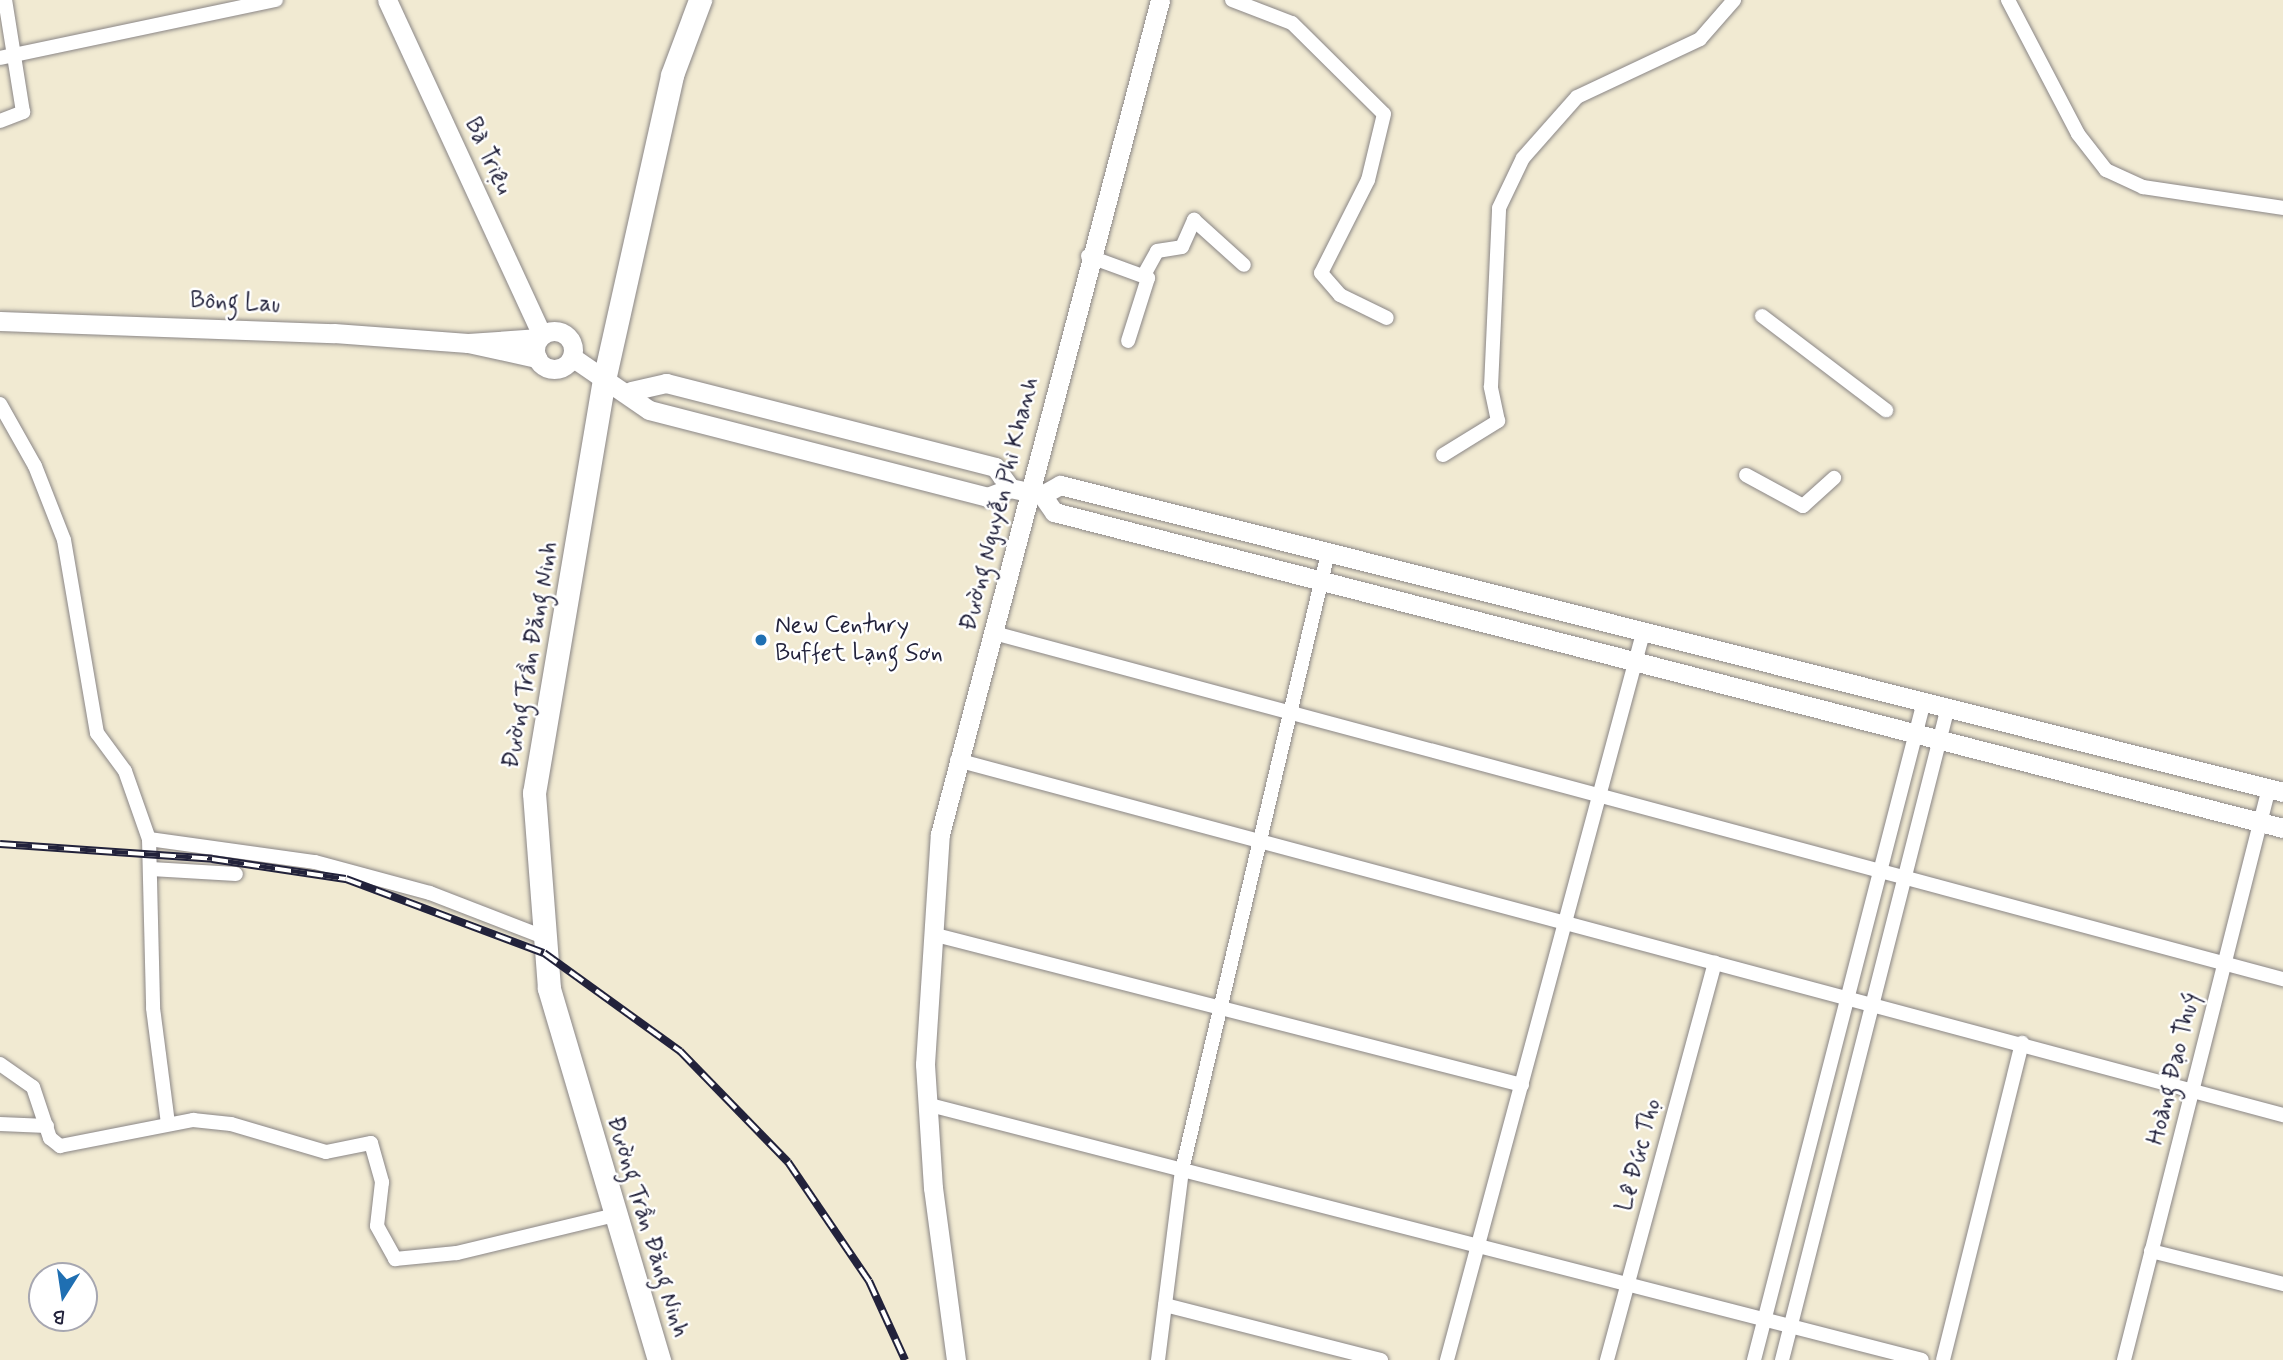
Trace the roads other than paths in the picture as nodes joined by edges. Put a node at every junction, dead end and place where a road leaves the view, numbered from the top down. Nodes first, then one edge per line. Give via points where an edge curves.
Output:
1 (5, 0) edge
2 (276, 0) edge
3 (387, 0) edge
4 (701, 0) edge
5 (1160, 0) edge
6 (1232, 0) edge
7 (1734, 0) edge
8 (2008, 0) edge
9 (5, 57) edge
10 (0, 121) edge
11 (2283, 208) edge
12 (1088, 256) junction
13 (1244, 265) dead end
14 (1145, 273) junction
15 (1762, 316) dead end
16 (1387, 318) dead end
17 (0, 321) edge
18 (540, 336) junction
19 (1128, 341) dead end
20 (468, 343) junction
21 (572, 357) junction
22 (537, 358) junction
23 (604, 380) junction
24 (631, 391) junction
25 (0, 404) edge
26 (1885, 410) dead end
27 (1443, 455) dead end
28 (1746, 475) dead end
29 (1834, 478) dead end
30 (1027, 491) junction
31 (1328, 553) junction
32 (1319, 582) junction
33 (994, 633) junction
34 (1643, 633) junction
35 (1636, 663) junction
36 (1923, 705) junction
37 (1947, 711) junction
38 (1289, 712) junction
39 (1916, 733) junction
40 (1940, 740) junction
41 (957, 760) junction
42 (2276, 790) edge
43 (1600, 795) junction
44 (2261, 822) junction
45 (2283, 828) edge
46 (149, 839) junction
47 (1259, 841) junction
48 (150, 869) junction
49 (1881, 871) junction
50 (236, 874) dead end
51 (1905, 878) junction
52 (1566, 922) junction
53 (932, 934) junction
54 (541, 936) junction
55 (1715, 962) junction
56 (2224, 963) junction
57 (2283, 979) edge
58 (1847, 998) junction
59 (1872, 1005) junction
60 (1220, 1007) junction
61 (2022, 1043) junction
62 (0, 1064) edge
63 (1522, 1084) junction
64 (2192, 1090) junction
65 (926, 1104) junction
66 (2283, 1115) edge
67 (0, 1124) edge
68 (168, 1124) junction
69 (47, 1126) junction
70 (1182, 1170) junction
71 (615, 1214) junction
72 (1478, 1246) junction
73 (2151, 1251) junction
74 (1628, 1284) junction
75 (2283, 1284) edge
76 (1165, 1304) junction
77 (1765, 1320) junction
78 (1790, 1326) junction
79 (659, 1360) edge
80 (956, 1360) edge
81 (1158, 1360) edge
82 (1381, 1360) edge
83 (1447, 1360) edge
84 (1607, 1360) edge
85 (1754, 1360) edge
86 (1782, 1360) edge
87 (1922, 1360) edge
88 (1942, 1360) edge
89 (2124, 1360) edge

1 - 9 street
2 - 9 street
3 - 18 street, Bà Triệu
4 - 23 main road, Đường Trần Đăng Ninh via 672,75
5 - 12 street, Đường Nguyễn Phi Khanh
6 - 16 street via 1292,23 1384,114 1368,180 1321,273 1340,295
7 - 27 street via 1700,39 1577,97 1512,175 1499,217 1502,262 1491,387 1499,419
8 - 11 street via 2078,134 2106,170 2143,187
9 - 10 street via 23,112
12 - 14 street
12 - 30 street, Đường Nguyễn Phi Khanh
13 - 14 street via 1195,220 1182,247 1157,251
14 - 19 street via 1148,286
15 - 26 street
17 - 20 street, Bông Lau via 202,325
18 - 20 street
18 - 21 street via 556,331 569,337
18 - 22 street
20 - 22 street
21 - 22 street via 556,370
21 - 23 street
23 - 24 street
23 - 54 main road, Đường Trần Đăng Ninh via 538,750
24 - 30 street via 666,383 995,467
24 - 30 street via 649,410 987,497
25 - 46 street via 35,466 64,540 97,733 125,771
28 - 29 street via 1803,506
30 - 31 street via 1060,485
30 - 32 street via 1054,512
30 - 33 street, Đường Nguyễn Phi Khanh
31 - 32 street
31 - 34 street
32 - 35 street
32 - 38 street
33 - 38 street
33 - 41 street, Đường Nguyễn Phi Khanh
34 - 35 street
34 - 36 street
35 - 39 street
35 - 43 street
36 - 37 street
36 - 39 street
37 - 40 street
37 - 42 street
38 - 43 street
38 - 47 street
39 - 40 street
39 - 49 street
40 - 44 street
40 - 51 street
41 - 47 street
41 - 53 street, Đường Nguyễn Phi Khanh via 940,834
42 - 44 street, Hoàng Đạo Thuý
43 - 49 street
43 - 52 street
44 - 45 street
44 - 56 street, Hoàng Đạo Thuý
46 - 48 street
46 - 54 street via 315,862 430,893
47 - 52 street
47 - 60 street
48 - 50 street
48 - 68 street via 153,1008
49 - 51 street
49 - 58 street
51 - 56 street
51 - 59 street
52 - 55 street
52 - 63 street
53 - 60 street
53 - 65 street, Đường Nguyễn Phi Khanh
54 - 71 main road, Đường Trần Đăng Ninh via 549,988
55 - 58 street
55 - 74 street, Lê Đức Thọ
56 - 57 street
56 - 64 street, Hoàng Đạo Thuý
58 - 59 street
58 - 77 street
59 - 61 street
59 - 78 street
60 - 63 street
60 - 70 street
61 - 64 street
61 - 88 street
62 - 69 street via 33,1087
63 - 72 street
64 - 66 street
64 - 73 street, Hoàng Đạo Thuý
65 - 70 street
65 - 80 street, Đường Nguyễn Phi Khanh
67 - 69 street
68 - 69 street via 65,1147 52,1142
68 - 71 street via 231,1124 326,1152 371,1143 382,1182 377,1226 395,1259 457,1253
70 - 72 street
70 - 76 street
71 - 79 main road, Đường Trần Đăng Ninh
72 - 74 street
72 - 83 street
73 - 75 street
73 - 89 street, Hoàng Đạo Thuý
74 - 77 street
74 - 84 street, Lê Đức Thọ
76 - 81 street
76 - 82 street
77 - 78 street
77 - 85 street
78 - 86 street
78 - 87 street

